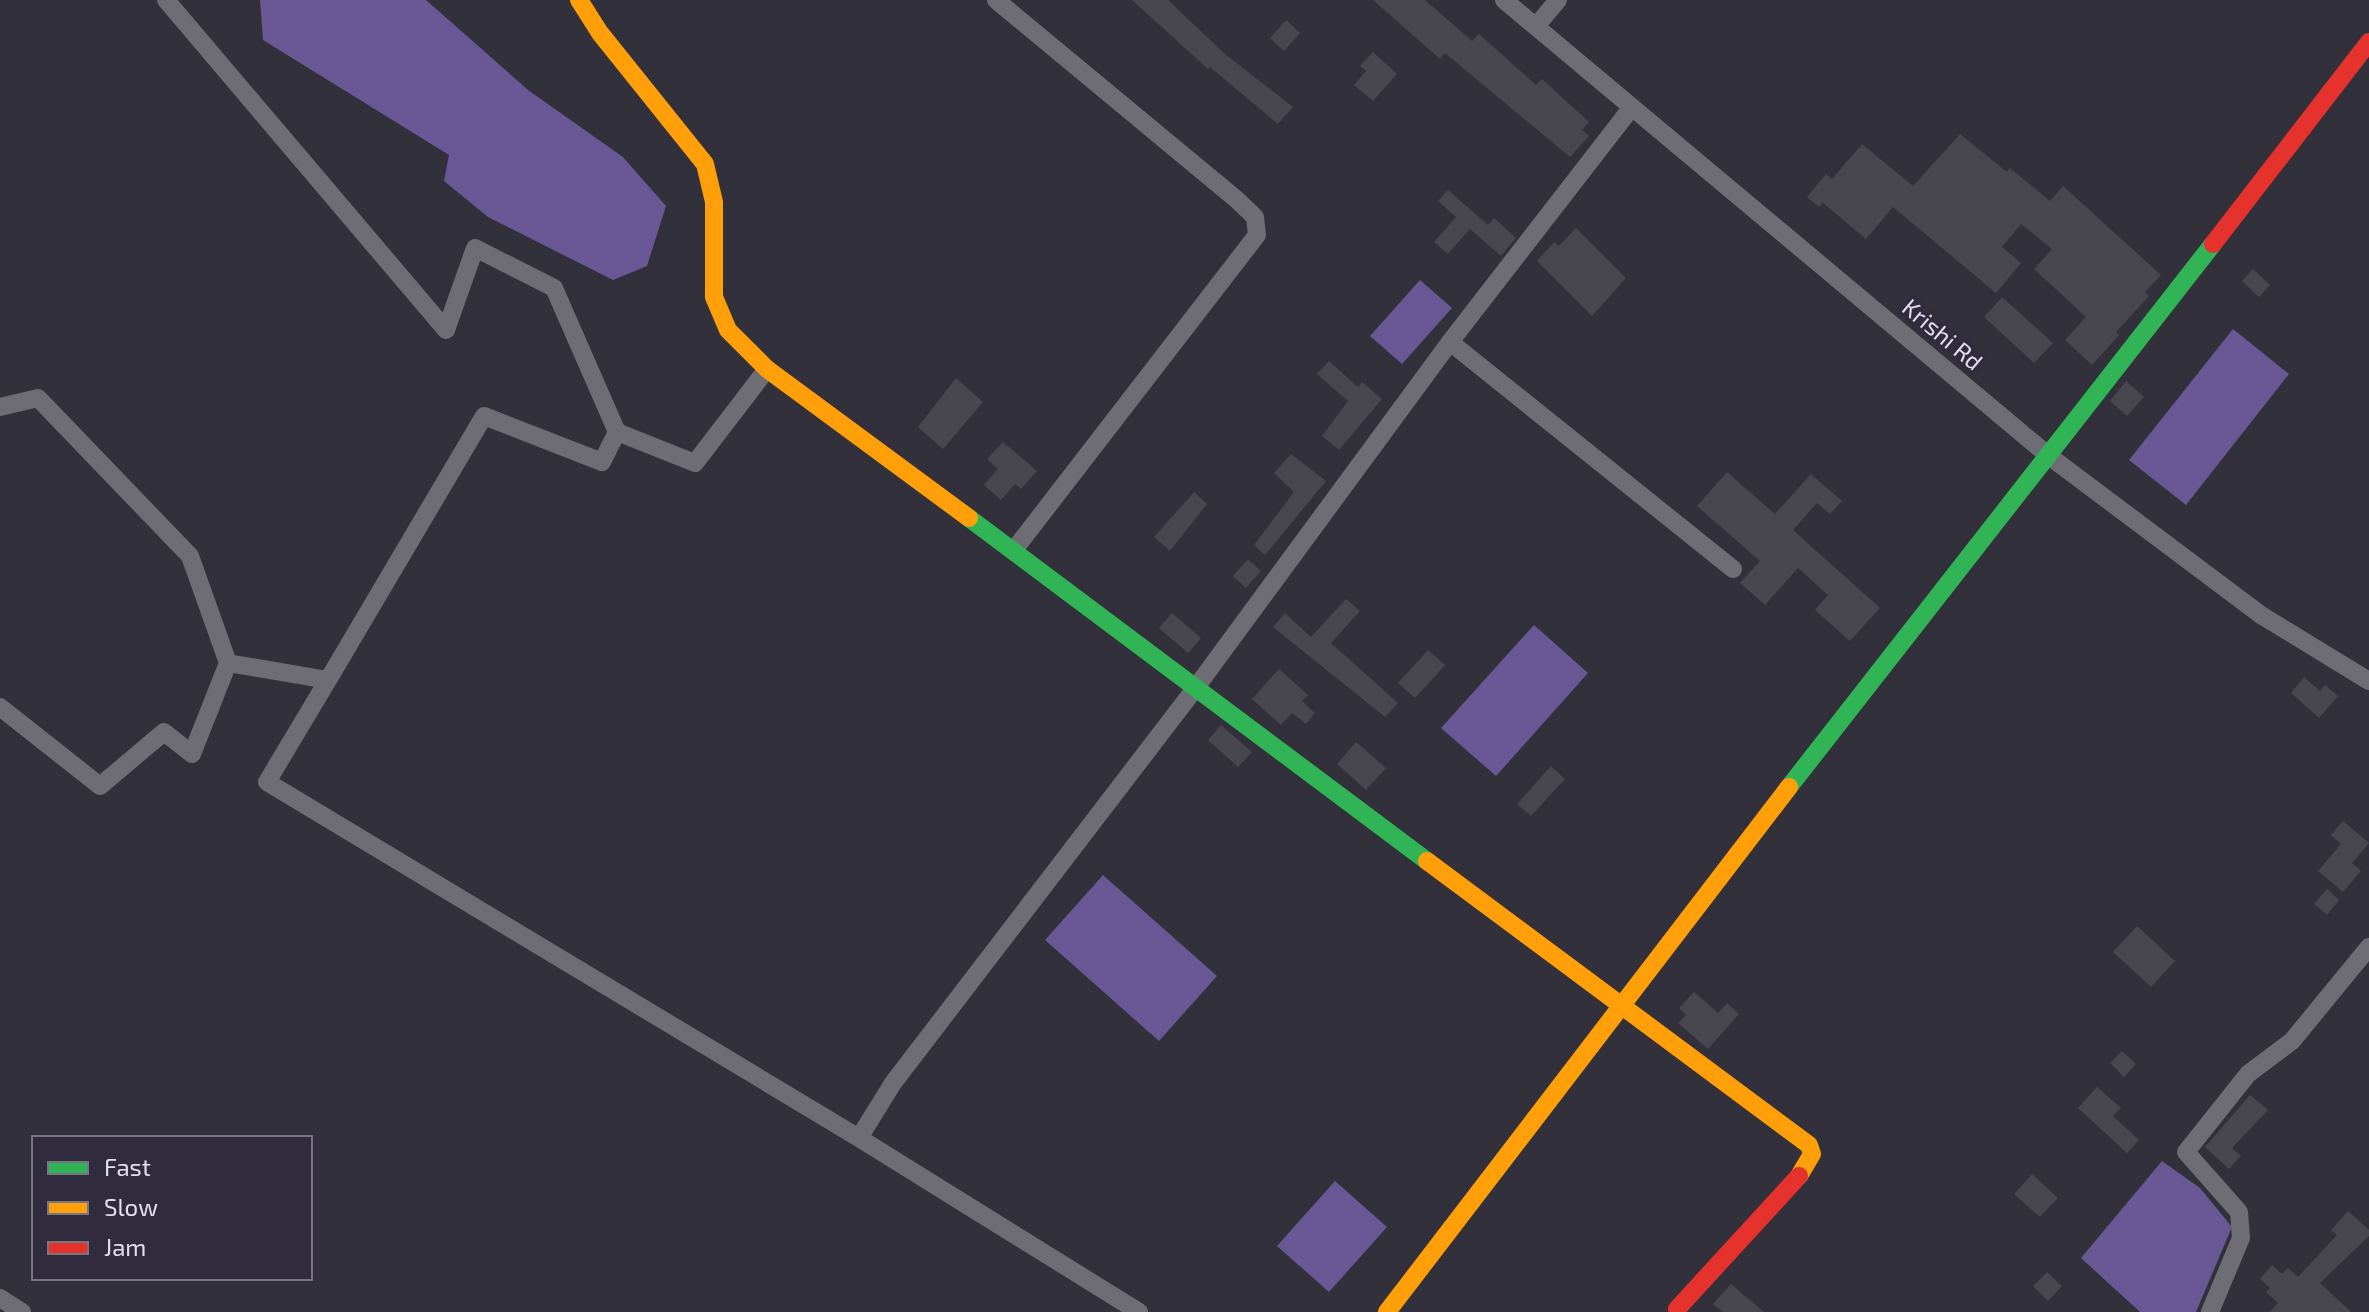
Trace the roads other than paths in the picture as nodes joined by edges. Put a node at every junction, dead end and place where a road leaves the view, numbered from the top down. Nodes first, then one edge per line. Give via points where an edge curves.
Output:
1 (166, 0) edge
2 (579, 0) edge
3 (996, 0) edge
4 (1504, 0) edge
5 (1558, 0) edge
6 (1537, 25) junction
7 (2369, 42) edge
8 (1632, 107) junction
9 (1450, 342) junction
10 (767, 369) junction
11 (0, 407) edge
12 (617, 432) junction
13 (2049, 456) junction
14 (1014, 550) junction
15 (1733, 569) dead end
16 (228, 663) junction
17 (328, 680) junction
18 (2369, 681) edge
19 (1197, 686) junction
20 (0, 707) edge
21 (2369, 947) edge
22 (1618, 1003) junction
23 (859, 1138) junction
24 (0, 1298) edge
25 (1677, 1309) dead end
26 (22, 1312) edge
27 (1139, 1312) edge
28 (1387, 1312) edge
29 (2210, 1312) edge

1 - 12 street via 446,330 475,248 554,288
2 - 10 street via 705,165 716,213 719,316
3 - 14 street via 1236,199 1255,217 1257,235
4 - 6 street, Krishi Rd
5 - 6 street
6 - 8 street, Krishi Rd
7 - 13 street
8 - 9 street
8 - 13 street, Krishi Rd
9 - 15 street
9 - 19 street
10 - 12 street via 695,463
10 - 14 street
11 - 16 street via 38,398 190,556
12 - 17 street via 602,462 484,416
13 - 18 street, Krishi Rd via 2261,615
13 - 22 street
14 - 19 street
16 - 17 street
16 - 20 street via 192,754 164,732 100,786
17 - 23 street via 267,782
19 - 22 street
19 - 23 street via 893,1083
21 - 29 street via 2292,1041 2248,1074 2186,1152 2239,1212 2241,1238
22 - 25 street via 1809,1145 1812,1154 1807,1167
22 - 28 street
23 - 27 street
24 - 26 street

